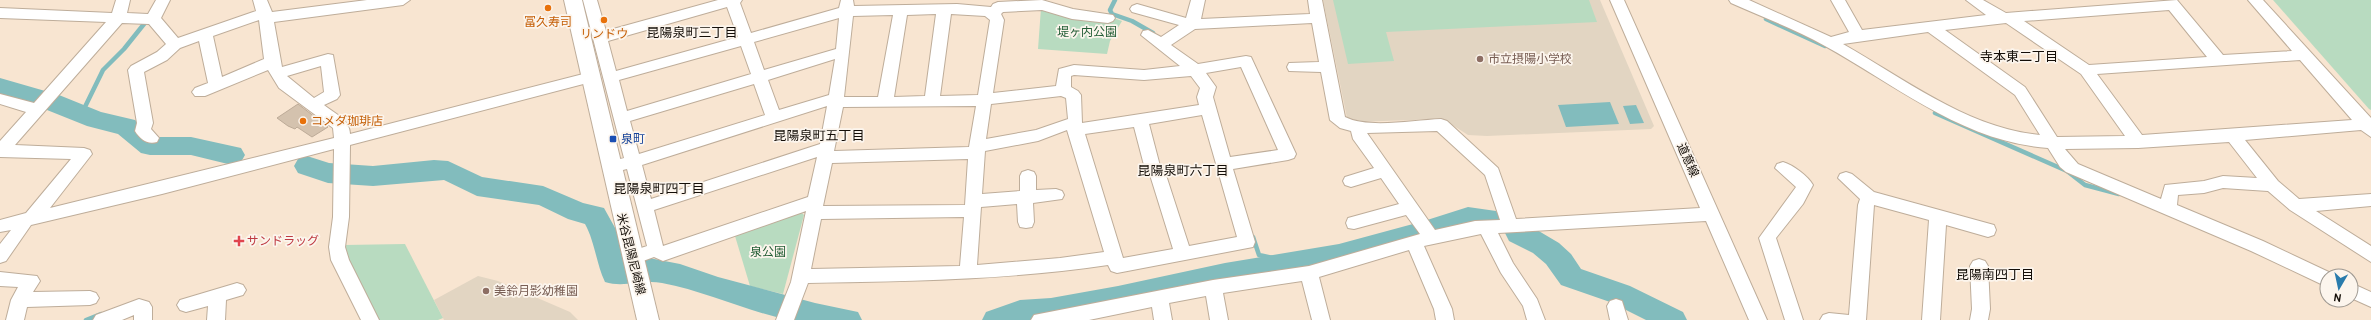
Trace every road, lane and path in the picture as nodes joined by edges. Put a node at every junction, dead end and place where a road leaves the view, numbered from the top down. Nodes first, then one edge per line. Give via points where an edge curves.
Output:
1 (3, 0) edge
2 (123, 0) edge
3 (163, 0) edge
4 (403, 0) edge
5 (733, 0) edge
6 (1198, 0) edge
7 (1315, 0) edge
8 (1617, 0) edge
9 (1736, 0) edge
10 (1838, 0) edge
11 (1973, 0) edge
12 (2255, 0) edge
13 (584, 1) edge
14 (0, 3) edge
15 (2171, 3) edge
16 (847, 6) edge
17 (953, 6) edge
18 (1137, 9) dead end
19 (264, 10) edge
20 (901, 10) junction
21 (0, 13) edge
22 (994, 14) junction
23 (118, 18) junction
24 (1108, 18) dead end
25 (1319, 18) junction
26 (2002, 18) junction
27 (153, 19) junction
28 (1192, 24) junction
29 (1932, 27) junction
30 (205, 33) junction
31 (1148, 35) dead end
32 (1858, 36) junction
33 (600, 38) junction
34 (747, 39) junction
35 (1829, 42) junction
36 (175, 44) junction
37 (1161, 44) junction
38 (842, 52) junction
39 (2304, 55) junction
40 (2218, 60) junction
41 (1294, 67) dead end
42 (1328, 67) junction
43 (274, 68) junction
44 (1195, 70) junction
45 (2086, 70) junction
46 (760, 76) junction
47 (591, 77) junction
48 (612, 77) junction
49 (216, 84) junction
50 (1063, 90) junction
51 (200, 92) dead end
52 (0, 99) edge
53 (985, 100) junction
54 (932, 101) junction
55 (836, 102) junction
56 (885, 102) junction
57 (42, 103) junction
58 (312, 105) junction
59 (1208, 109) junction
60 (773, 116) junction
61 (622, 118) junction
62 (1140, 122) junction
63 (1358, 127) junction
64 (2369, 127) edge
65 (1074, 128) junction
66 (2232, 136) junction
67 (151, 138) dead end
68 (341, 142) junction
69 (2138, 142) junction
70 (2054, 143) junction
71 (1, 150) edge
72 (977, 150) junction
73 (826, 152) junction
74 (632, 162) junction
75 (1224, 164) junction
76 (611, 166) junction
77 (1783, 168) dead end
78 (1386, 171) junction
79 (1028, 176) dead end
80 (1846, 178) dead end
81 (1351, 181) dead end
82 (2272, 185) junction
83 (1056, 195) dead end
84 (1027, 197) junction
85 (1869, 197) junction
86 (2371, 200) edge
87 (974, 206) junction
88 (2296, 206) junction
89 (644, 207) junction
90 (815, 207) junction
91 (1411, 208) junction
92 (2168, 208) junction
93 (1711, 214) junction
94 (1938, 216) junction
95 (28, 219) junction
96 (1026, 222) dead end
97 (1354, 222) dead end
98 (1510, 225) junction
99 (0, 226) edge
100 (1486, 227) junction
101 (1988, 230) dead end
102 (1431, 238) junction
103 (1414, 243) junction
104 (656, 250) junction
105 (1183, 255) junction
106 (0, 256) edge
107 (2371, 256) edge
108 (1113, 257) junction
109 (634, 264) junction
110 (1979, 266) dead end
111 (968, 273) junction
112 (1309, 273) junction
113 (2319, 275) edge
114 (802, 276) junction
115 (0, 279) edge
116 (1214, 287) junction
117 (237, 290) dead end
118 (2359, 294) edge
119 (217, 297) junction
120 (90, 298) dead end
121 (1158, 298) junction
122 (20, 300) junction
123 (2371, 300) edge
124 (186, 305) dead end
125 (789, 313) edge
126 (14, 320) edge
127 (102, 320) edge
128 (143, 320) edge
129 (216, 320) edge
130 (370, 320) edge
131 (648, 320) edge
132 (1040, 320) edge
133 (1163, 320) edge
134 (1219, 320) edge
135 (1321, 320) edge
136 (1445, 320) edge
137 (1536, 320) edge
138 (1758, 320) edge
139 (1794, 320) edge
140 (1829, 320) edge
141 (1842, 320) edge
142 (1857, 320) edge
143 (1931, 320) edge
144 (1979, 320) edge

1 - 14 street
2 - 23 street
3 - 27 street
4 - 19 street
5 - 33 street
5 - 34 street
6 - 28 street
7 - 25 street
8 - 93 street, 道意線
9 - 35 street
10 - 32 street
11 - 26 street
12 - 39 street
13 - 33 street
13 - 47 main road, 米谷昆陽尼崎線
15 - 26 street
15 - 40 street
16 - 20 street
16 - 34 street
16 - 38 street
17 - 20 street
17 - 22 street
17 - 54 street
18 - 28 street
19 - 30 street
19 - 43 street
20 - 56 street
21 - 23 street
22 - 24 street via 998,7 1042,5 1072,14
22 - 53 street via 997,20
23 - 27 street
23 - 57 street
25 - 28 street
25 - 42 street
26 - 29 street
26 - 45 street via 2011,19
27 - 36 street
28 - 37 street
29 - 32 street
29 - 70 street via 2020,91
30 - 36 street
30 - 49 street
31 - 37 street
32 - 35 street
33 - 48 street
34 - 46 street
34 - 48 street
35 - 70 street via 1959,118 2007,136
36 - 67 street via 162,56 136,70 145,123 143,130
37 - 44 street
38 - 46 street
38 - 55 street
39 - 40 street
39 - 64 street
40 - 45 street
41 - 42 street
42 - 63 street via 1338,120 1342,124
43 - 49 street
43 - 58 street via 284,84
43 - 58 street via 328,59 332,95
44 - 50 street via 1144,75 1074,70 1064,73
44 - 59 street via 1208,87 1205,97
44 - 75 street via 1246,61 1288,154
45 - 69 street
46 - 60 street
46 - 61 street
47 - 68 street
47 - 76 main road, 米谷昆陽尼崎線
48 - 61 street
49 - 51 street
50 - 53 street via 1032,96
50 - 65 street via 1073,95 1076,121
52 - 57 street
53 - 54 street
53 - 72 street
54 - 56 street
55 - 56 street
55 - 60 street via 829,100
55 - 73 street
57 - 71 street
58 - 68 street via 339,124 342,129
59 - 62 street via 1148,118
59 - 75 street
60 - 74 street
61 - 74 street
62 - 65 street
62 - 105 street via 1153,169 1157,172
63 - 78 street via 1359,135
63 - 98 street via 1441,125 1492,172
64 - 66 street
65 - 72 street via 1066,124 1038,135
65 - 108 street via 1099,203
66 - 69 street
66 - 82 street
68 - 95 street
68 - 130 street via 338,253
69 - 70 street
70 - 92 street via 2066,164 2072,168
71 - 95 street via 84,154
72 - 73 street
72 - 87 street
73 - 89 street
73 - 90 street
74 - 76 street
74 - 89 street
75 - 105 street via 1247,242
76 - 109 main road, 米谷昆陽尼崎線
77 - 139 street via 1805,185 1786,217 1771,230 1767,238
78 - 81 street
78 - 91 street
79 - 84 street
80 - 85 street
82 - 88 street
82 - 92 street via 2223,182 2172,189
83 - 84 street
84 - 87 street
84 - 96 street
85 - 94 street
85 - 142 street via 1866,205
86 - 88 street
87 - 90 street
87 - 111 street
88 - 107 street
89 - 104 street
90 - 104 street via 663,254
90 - 114 street
91 - 97 street
91 - 102 street
92 - 113 street
93 - 98 street
93 - 138 street, 道意線
94 - 101 street
94 - 143 street
95 - 99 street
95 - 106 street
98 - 100 street
100 - 102 street
100 - 137 street via 1507,268 1531,304
102 - 103 street
103 - 112 street
103 - 136 street via 1443,309
104 - 109 street
105 - 108 street via 1117,266
108 - 111 street via 1060,265
109 - 131 main road, 米谷昆陽尼崎線
110 - 144 street
111 - 114 street
112 - 116 street
112 - 135 street
114 - 125 street
115 - 122 street via 31,281
116 - 121 street
116 - 134 street
117 - 119 street
118 - 123 street
119 - 124 street
119 - 129 street
120 - 122 street
121 - 132 street
121 - 133 street
122 - 126 street
127 - 128 street via 139,306 143,307
140 - 141 street

